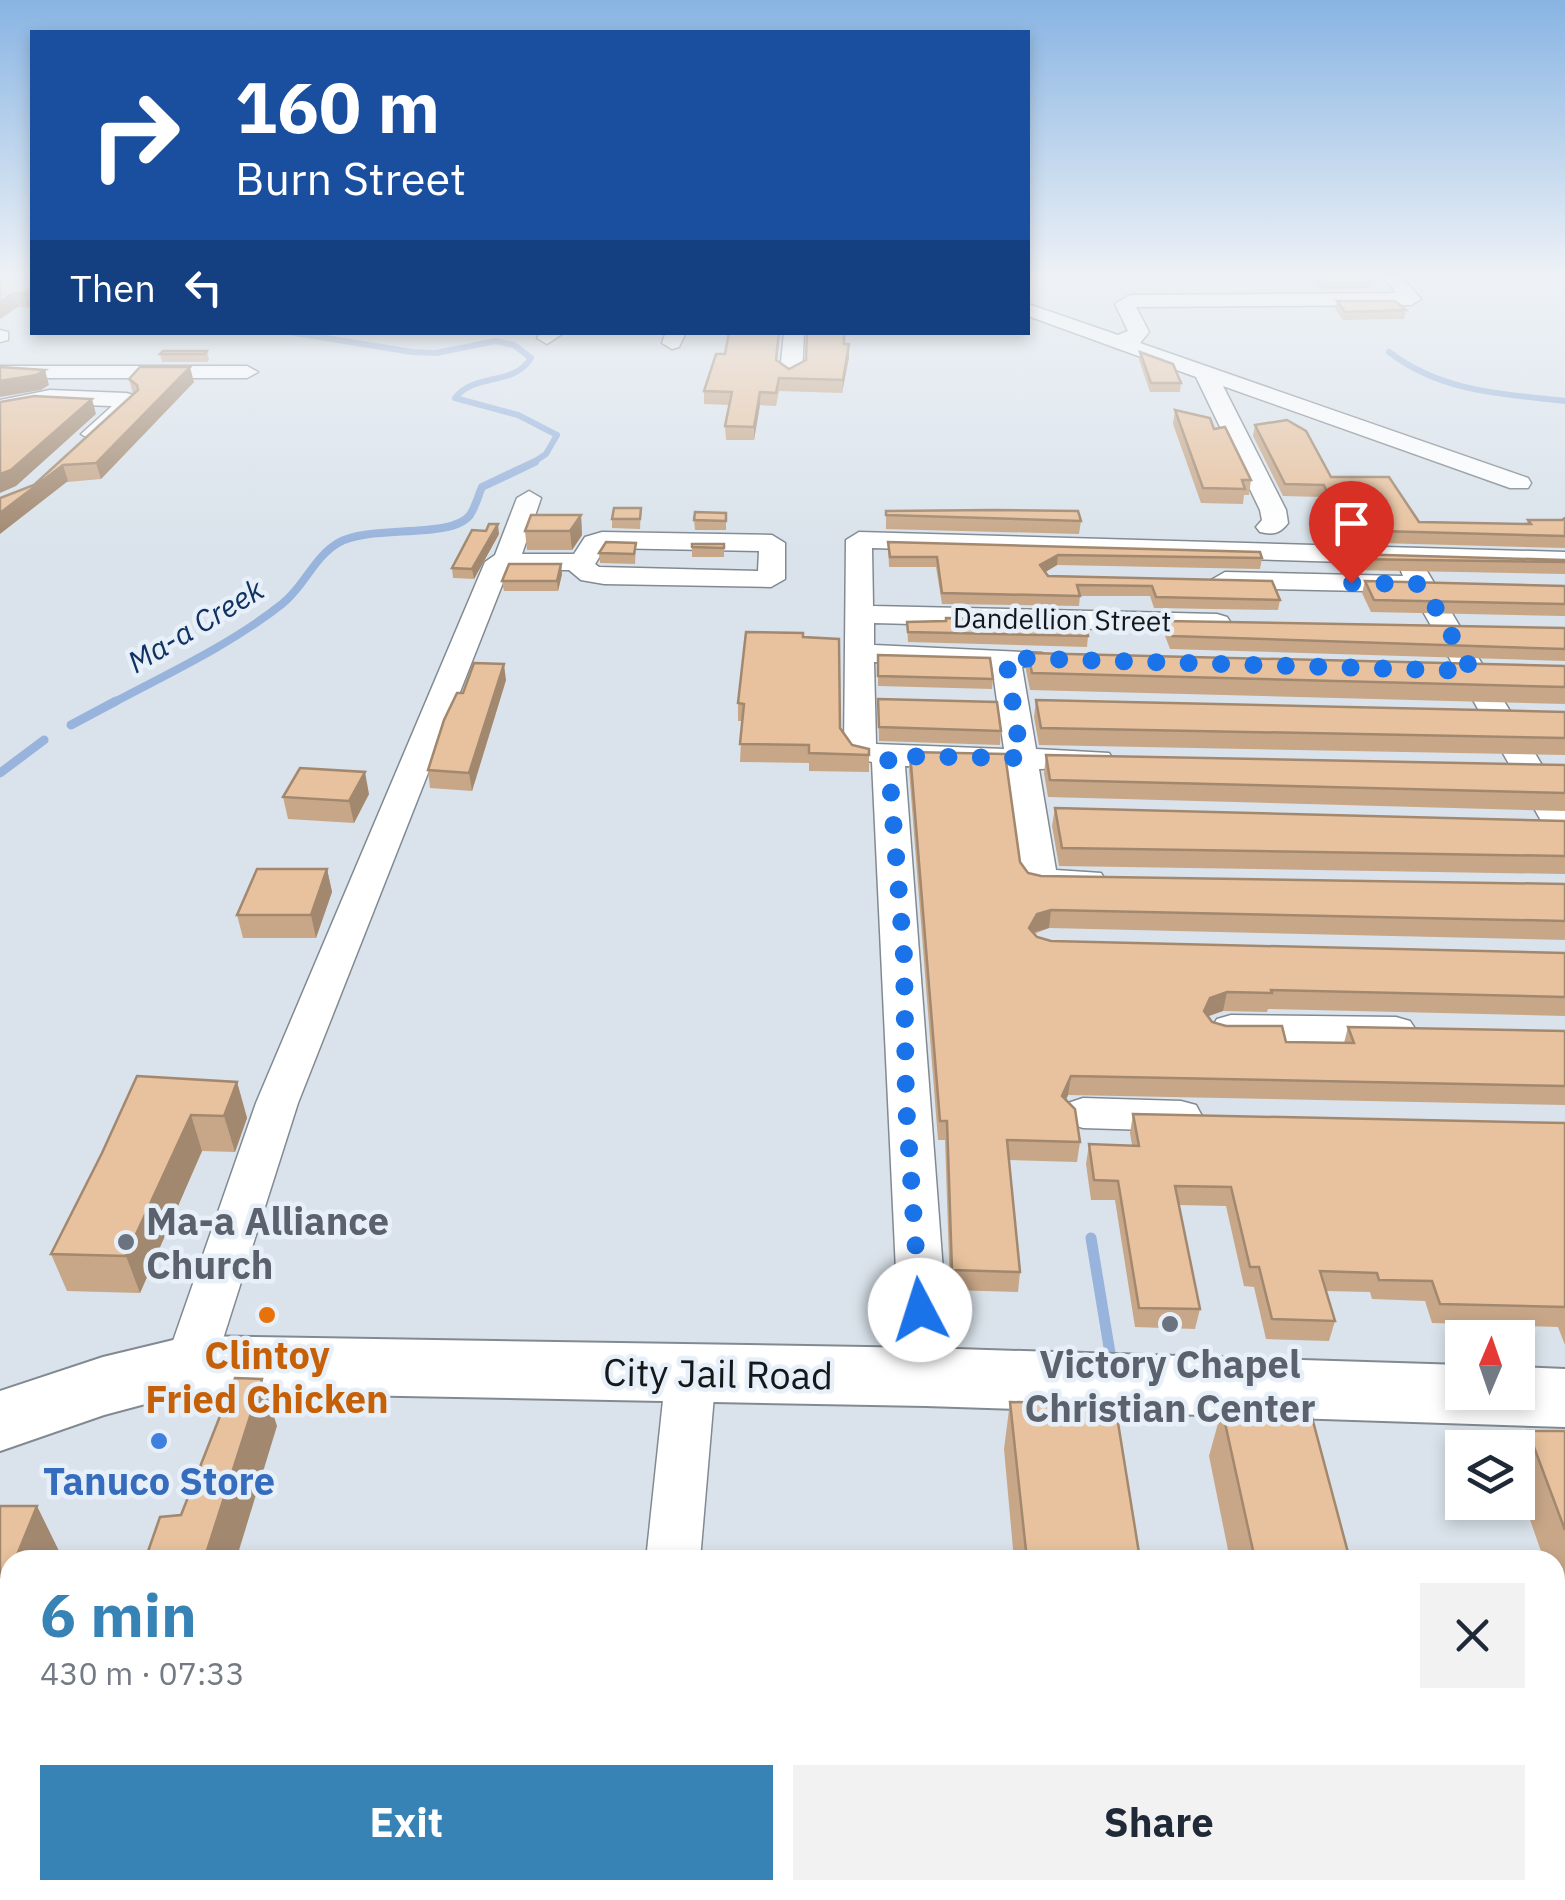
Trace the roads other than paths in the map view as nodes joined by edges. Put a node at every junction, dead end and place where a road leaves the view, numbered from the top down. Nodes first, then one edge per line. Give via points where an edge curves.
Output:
1 (792, 365) edge
2 (1188, 365) edge
3 (1204, 370) junction
4 (0, 372) edge
5 (248, 372) dead end
6 (791, 372) edge
7 (72, 373) junction
8 (50, 398) junction
9 (0, 406) edge
10 (71, 454) edge
11 (1518, 483) dead end
12 (530, 498) dead end
13 (1269, 526) dead end
14 (1403, 552) junction
15 (1565, 560) edge
16 (506, 562) junction
17 (1206, 580) edge
18 (1422, 584) junction
19 (1458, 585) edge
20 (1511, 586) edge
21 (1565, 586) edge
22 (596, 609) dead end
23 (859, 614) junction
24 (1251, 624) edge
25 (1408, 628) edge
26 (1447, 629) junction
27 (1486, 629) edge
28 (859, 653) junction
29 (1006, 658) junction
30 (1066, 660) edge
31 (1433, 670) edge
32 (1472, 671) junction
33 (1509, 671) edge
34 (859, 699) junction
35 (895, 700) edge
36 (980, 702) edge
37 (1012, 704) junction
38 (1052, 704) edge
39 (1459, 715) edge
40 (1498, 716) junction
41 (1531, 716) edge
42 (888, 756) junction
43 (1021, 758) junction
44 (1138, 761) edge
45 (1489, 768) edge
46 (1528, 768) junction
47 (1565, 769) edge
48 (1029, 810) junction
49 (1068, 812) edge
50 (1521, 824) edge
51 (1563, 827) edge
52 (1118, 882) edge
53 (1223, 1028) edge
54 (1432, 1031) edge
55 (1083, 1113) dead end
56 (1230, 1117) edge
57 (691, 1372) junction
58 (926, 1376) junction
59 (220, 1381) junction
60 (1565, 1398) edge
61 (0, 1421) edge
62 (674, 1550) edge

1 - 6 street
2 - 3 street
3 - 11 street
3 - 13 street via 1273,510
4 - 7 street
5 - 7 street
7 - 8 street
8 - 9 street
8 - 10 street via 128,403
12 - 16 street
14 - 15 street
14 - 18 street
14 - 23 street via 860,540
16 - 22 street via 593,570
16 - 59 street via 498,562 277,1103
17 - 18 street
18 - 19 street
18 - 26 street
20 - 21 street
23 - 24 street, Dandellion Street
23 - 28 street
25 - 26 street
26 - 27 street
26 - 32 street
28 - 29 street
28 - 34 street
29 - 30 street
29 - 37 street
31 - 32 street
32 - 33 street
32 - 40 street
34 - 35 street
34 - 42 street via 860,750
36 - 37 street
37 - 38 street
37 - 43 street
39 - 40 street
40 - 41 street
40 - 46 street
42 - 43 street
42 - 58 street
43 - 44 street
43 - 48 street
45 - 46 street
46 - 47 street
46 - 51 street
48 - 49 street
48 - 52 street via 1040,880
50 - 51 street
53 - 54 street
55 - 56 street
57 - 58 street, City Jail Road
57 - 59 street, City Jail Road
57 - 62 street
58 - 60 street, City Jail Road
59 - 61 street, City Jail Road via 103,1386

